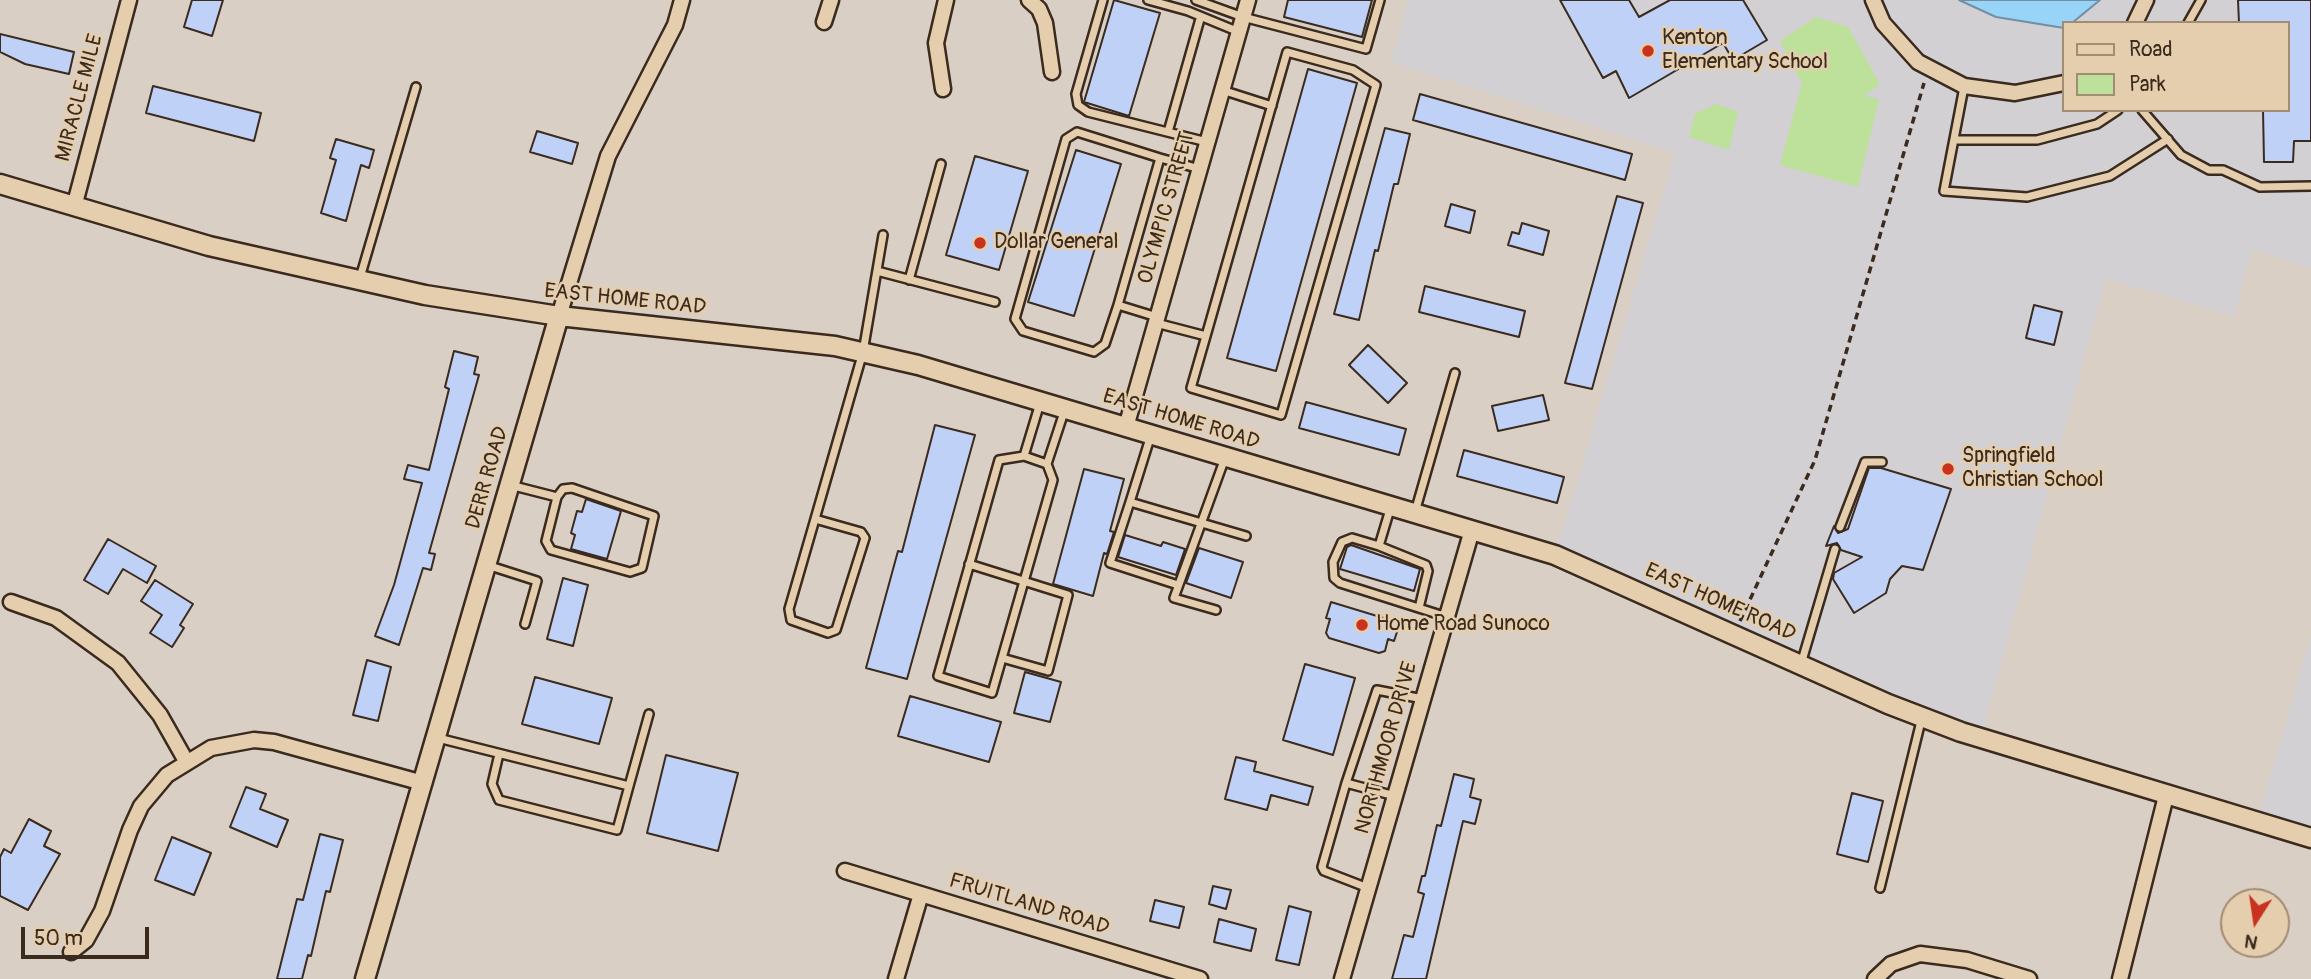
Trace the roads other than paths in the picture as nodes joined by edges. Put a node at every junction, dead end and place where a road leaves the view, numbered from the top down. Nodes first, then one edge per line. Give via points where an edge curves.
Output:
1 (129, 0) edge
2 (682, 0) edge
3 (831, 0) edge
4 (946, 0) edge
5 (1029, 0) edge
6 (1103, 0) edge
7 (1148, 0) edge
8 (1196, 0) edge
9 (1248, 0) edge
10 (1380, 0) edge
11 (1873, 0) edge
12 (2147, 0) edge
13 (2201, 0) edge
14 (1243, 17) junction
15 (1200, 19) junction
16 (2137, 21) edge
17 (2189, 21) edge
18 (824, 22) dead end
19 (1239, 32) junction
20 (1052, 72) dead end
21 (2062, 83) edge
22 (1964, 86) junction
23 (416, 87) dead end
24 (943, 89) dead end
25 (1222, 90) junction
26 (1272, 106) junction
27 (2115, 112) edge
28 (2144, 112) edge
29 (1168, 132) junction
30 (1954, 139) junction
31 (2168, 139) junction
32 (1208, 142) junction
33 (1160, 158) junction
34 (941, 164) dead end
35 (1200, 169) junction
36 (0, 184) edge
37 (2311, 186) edge
38 (74, 207) junction
39 (883, 236) dead end
40 (877, 271) junction
41 (909, 280) junction
42 (358, 281) junction
43 (995, 302) dead end
44 (1118, 305) junction
45 (559, 316) junction
46 (1157, 320) junction
47 (1206, 336) junction
48 (863, 352) junction
49 (1455, 373) dead end
50 (1041, 402) junction
51 (1065, 409) junction
52 (1126, 427) junction
53 (1151, 434) junction
54 (1024, 456) junction
55 (1225, 458) junction
56 (1882, 462) dead end
57 (1047, 464) junction
58 (510, 484) junction
59 (557, 497) junction
60 (1130, 502) junction
61 (1391, 506) junction
62 (1415, 513) junction
63 (815, 519) junction
64 (1199, 522) junction
65 (1840, 527) dead end
66 (1472, 530) junction
67 (1245, 536) dead end
68 (1379, 545) junction
69 (1835, 549) dead end
70 (969, 564) junction
71 (487, 565) junction
72 (1024, 580) junction
73 (1178, 585) junction
74 (11, 602) dead end
75 (1419, 608) junction
76 (1216, 610) dead end
77 (1447, 617) junction
78 (524, 624) dead end
79 (1002, 659) junction
80 (1801, 664) junction
81 (1423, 699) junction
82 (649, 714) dead end
83 (1922, 717) junction
84 (437, 738) junction
85 (499, 754) junction
86 (186, 761) junction
87 (423, 783) junction
88 (1346, 783) junction
89 (629, 786) junction
90 (1395, 796) junction
91 (2166, 796) junction
92 (2311, 838) edge
93 (845, 871) dead end
94 (1368, 888) junction
95 (1880, 888) dead end
96 (921, 894) junction
97 (71, 953) dead end
98 (2025, 978) edge
99 (365, 979) edge
100 (896, 979) edge
101 (1200, 979) edge
102 (1342, 979) edge
103 (1875, 979) edge
104 (2120, 979) edge

1 - 38 street, MIRACLE MILE
2 - 45 street, DERR ROAD via 675,25 608,156
3 - 18 street
4 - 24 street via 936,43
5 - 20 street via 1045,23
6 - 29 lane via 1076,94 1078,105 1088,112
7 - 15 lane
8 - 14 lane
9 - 14 street, OLYMPIC STREET
10 - 14 lane via 1366,49
11 - 22 street via 1883,23 1918,61
12 - 16 street
13 - 17 lane
14 - 19 street, OLYMPIC STREET
15 - 19 lane
15 - 29 lane
19 - 25 street, OLYMPIC STREET
21 - 22 street via 2015,93
22 - 30 lane
23 - 42 lane
25 - 26 lane
25 - 32 street, OLYMPIC STREET
26 - 47 lane
26 - 47 lane via 1287,52 1353,70 1376,85 1281,415 1191,388
27 - 30 lane via 2097,124 2037,140
28 - 31 lane
29 - 32 lane
30 - 31 lane via 1944,191 2028,197 2110,176
31 - 37 lane via 2182,155 2209,170 2223,170 2260,187
32 - 35 street, OLYMPIC STREET
33 - 35 lane
33 - 44 lane
33 - 44 lane via 1077,132 1066,139 1014,319 1024,331 1094,352 1105,344
34 - 41 lane
35 - 46 street, OLYMPIC STREET
36 - 38 street, EAST HOME ROAD
38 - 42 street, EAST HOME ROAD via 209,246
39 - 40 lane
40 - 41 lane
40 - 48 lane
41 - 43 lane
42 - 45 street, EAST HOME ROAD
44 - 46 lane
45 - 48 street, EAST HOME ROAD
45 - 58 street, DERR ROAD
46 - 47 lane
46 - 52 street, OLYMPIC STREET
48 - 50 street, EAST HOME ROAD
48 - 63 lane
49 - 62 lane
50 - 51 street, EAST HOME ROAD
50 - 54 lane
51 - 52 street, EAST HOME ROAD
51 - 57 lane
52 - 53 street, EAST HOME ROAD
53 - 55 street, EAST HOME ROAD
53 - 60 lane
54 - 57 lane
54 - 70 lane via 999,460
55 - 61 street, EAST HOME ROAD
55 - 64 lane
56 - 65 lane via 1865,462
57 - 72 lane via 1053,480
58 - 59 lane
58 - 71 street, DERR ROAD
59 - 59 lane via 547,547 630,572 642,568 654,516 572,488 563,489
60 - 64 lane
60 - 73 lane via 1110,563
61 - 62 street, EAST HOME ROAD
61 - 68 lane
62 - 66 street, EAST HOME ROAD
63 - 63 lane via 789,609 791,620 828,633 836,630 865,538 861,532
64 - 67 lane
64 - 73 lane
66 - 77 street, NORTHMOOR DRIVE
66 - 80 street, EAST HOME ROAD via 1597,571
68 - 75 lane via 1426,565 1429,571
68 - 75 lane via 1352,538 1342,542 1334,578
69 - 80 lane
70 - 72 lane
70 - 79 lane via 937,676 992,693
71 - 78 lane via 537,581
71 - 84 street, DERR ROAD
72 - 79 lane
72 - 79 lane via 1068,595 1048,671
73 - 76 lane via 1174,598
74 - 86 street via 56,618 118,663 160,715
75 - 77 lane
77 - 81 street, NORTHMOOR DRIVE
80 - 83 street, EAST HOME ROAD
81 - 88 lane via 1377,690
81 - 90 street, NORTHMOOR DRIVE
82 - 89 lane
83 - 91 street, EAST HOME ROAD
83 - 95 lane
84 - 85 lane
84 - 87 street, DERR ROAD
85 - 89 lane
85 - 89 lane via 492,784 499,800 617,830
86 - 87 street via 211,748 254,740 315,751
86 - 97 street via 167,775 141,806 94,928
87 - 99 street, DERR ROAD
88 - 90 lane
88 - 94 lane via 1322,867
90 - 94 street, NORTHMOOR DRIVE
91 - 92 street, EAST HOME ROAD
91 - 104 street
93 - 96 street, FRUITLAND ROAD
94 - 102 street, NORTHMOOR DRIVE
96 - 100 street
96 - 101 street, FRUITLAND ROAD
98 - 103 street via 1968,960 1920,954 1891,964

